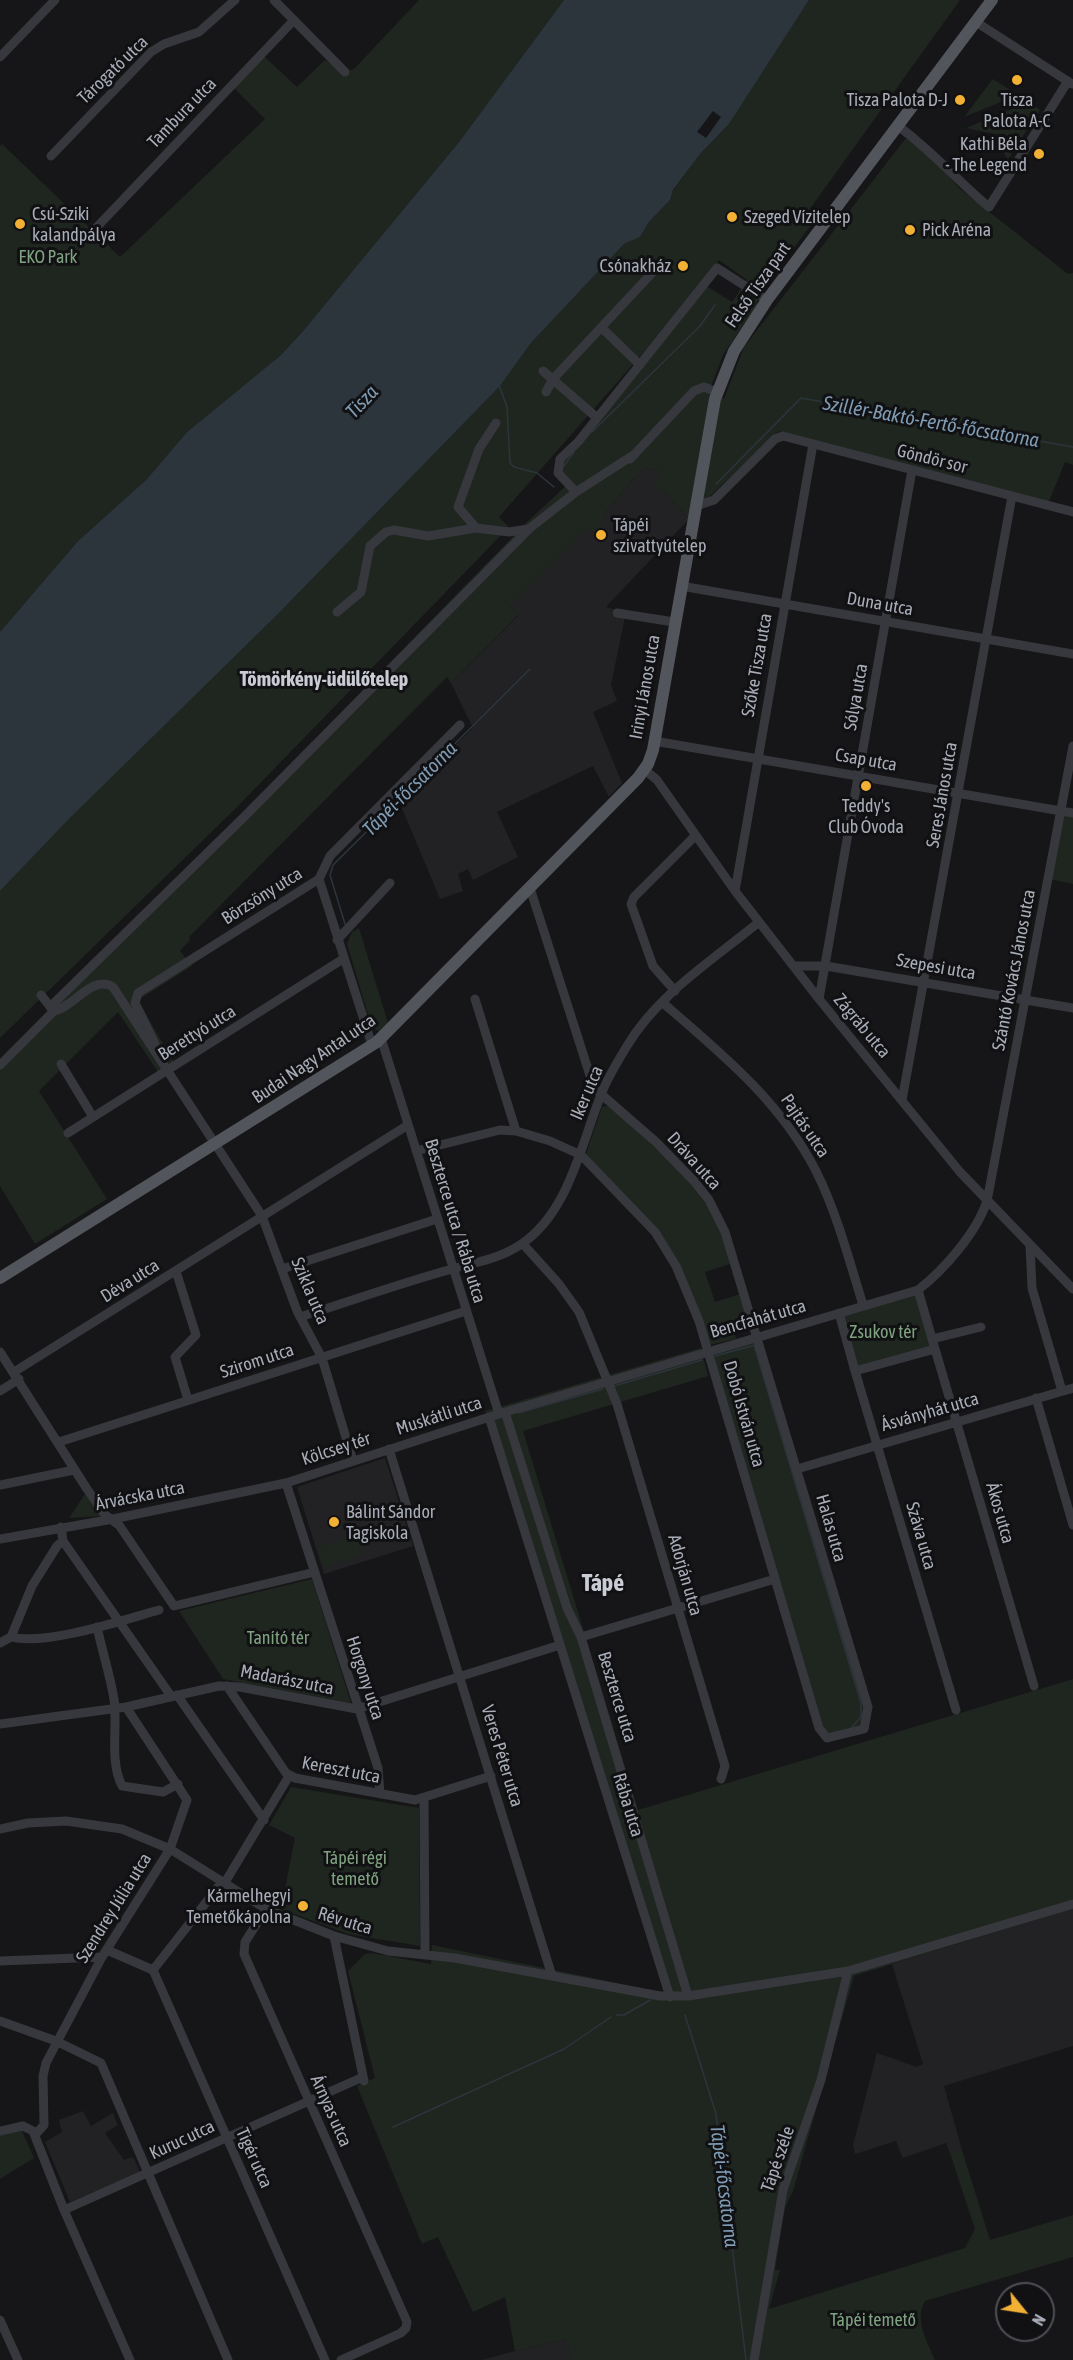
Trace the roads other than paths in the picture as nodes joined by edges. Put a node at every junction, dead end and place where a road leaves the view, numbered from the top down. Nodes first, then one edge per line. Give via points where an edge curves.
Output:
1 (55, 0) edge
2 (235, 0) edge
3 (274, 0) edge
4 (992, 0) edge
5 (294, 20) junction
6 (976, 22) junction
7 (0, 57) edge
8 (345, 72) dead end
9 (1071, 83) edge
10 (898, 126) junction
11 (51, 156) dead end
12 (95, 229) dead end
13 (652, 273) dead end
14 (767, 300) junction
15 (602, 328) junction
16 (640, 365) junction
17 (543, 371) dead end
18 (553, 379) junction
19 (546, 392) dead end
20 (717, 392) junction
21 (596, 417) junction
22 (496, 423) dead end
23 (813, 444) junction
24 (635, 454) junction
25 (912, 471) junction
26 (615, 474) dead end
27 (576, 492) junction
28 (1012, 496) junction
29 (696, 504) junction
30 (1073, 512) edge
31 (476, 528) junction
32 (530, 528) junction
33 (681, 586) junction
34 (785, 604) junction
35 (338, 612) dead end
36 (617, 613) dead end
37 (674, 622) junction
38 (886, 623) junction
39 (987, 640) junction
40 (1073, 654) edge
41 (460, 725) dead end
42 (654, 741) junction
43 (1073, 746) edge
44 (757, 759) junction
45 (647, 764) junction
46 (859, 776) junction
47 (959, 793) junction
48 (1062, 811) junction
49 (1073, 813) edge
50 (695, 836) junction
51 (319, 879) junction
52 (390, 883) dead end
53 (530, 888) junction
54 (735, 891) junction
55 (759, 922) junction
56 (337, 940) junction
57 (343, 959) junction
58 (794, 966) junction
59 (826, 966) junction
60 (925, 982) junction
61 (675, 991) junction
62 (41, 995) dead end
63 (475, 999) dead end
64 (819, 999) junction
65 (1025, 1000) junction
66 (663, 1003) junction
67 (1073, 1008) edge
68 (52, 1009) junction
69 (377, 1042) junction
70 (157, 1054) junction
71 (61, 1064) dead end
72 (0, 1065) edge
73 (168, 1071) junction
74 (601, 1095) junction
75 (902, 1100) junction
76 (93, 1117) junction
77 (408, 1125) junction
78 (516, 1131) junction
79 (68, 1133) dead end
80 (217, 1144) junction
81 (416, 1151) junction
82 (581, 1155) junction
83 (987, 1201) junction
84 (262, 1216) junction
85 (437, 1219) junction
86 (523, 1244) junction
87 (1030, 1245) junction
88 (453, 1268) junction
89 (282, 1269) junction
90 (176, 1271) junction
91 (0, 1278) edge
92 (1072, 1286) edge
93 (918, 1290) junction
94 (863, 1305) junction
95 (466, 1311) junction
96 (839, 1312) junction
97 (300, 1317) junction
98 (981, 1327) dead end
99 (759, 1336) junction
100 (933, 1344) junction
101 (708, 1350) junction
102 (0, 1352) edge
103 (322, 1358) junction
104 (855, 1371) junction
105 (17, 1376) junction
106 (608, 1380) junction
107 (1073, 1388) edge
108 (0, 1391) edge
109 (1062, 1391) junction
110 (1036, 1398) junction
111 (188, 1400) junction
112 (498, 1414) junction
113 (956, 1422) junction
114 (59, 1442) junction
115 (877, 1444) junction
116 (389, 1449) junction
117 (353, 1461) junction
118 (797, 1469) junction
119 (74, 1470) junction
120 (286, 1483) junction
121 (0, 1485) edge
122 (113, 1519) junction
123 (1073, 1526) edge
124 (60, 1527) junction
125 (0, 1539) edge
126 (63, 1541) junction
127 (419, 1546) joint
128 (315, 1572) junction
129 (775, 1579) junction
130 (677, 1608) junction
131 (159, 1610) dead end
132 (118, 1621) junction
133 (97, 1627) junction
134 (11, 1637) junction
135 (581, 1637) junction
136 (0, 1643) edge
137 (560, 1645) junction
138 (460, 1676) junction
139 (227, 1686) junction
140 (1034, 1686) dead end
141 (174, 1696) junction
142 (126, 1707) junction
143 (114, 1709) junction
144 (357, 1709) junction
145 (956, 1710) dead end
146 (0, 1724) edge
147 (827, 1738) joint
148 (289, 1776) junction
149 (491, 1776) junction
150 (721, 1779) dead end
151 (178, 1784) junction
152 (380, 1794) junction
153 (423, 1799) junction
154 (264, 1820) junction
155 (0, 1829) edge
156 (170, 1849) junction
157 (223, 1883) junction
158 (1073, 1904) edge
159 (266, 1909) junction
160 (334, 1936) junction
161 (105, 1953) junction
162 (425, 1955) junction
163 (0, 1961) edge
164 (153, 1970) junction
165 (848, 1971) junction
166 (552, 1976) junction
167 (688, 1996) junction
168 (670, 1997) junction
169 (0, 2021) edge
170 (56, 2042) junction
171 (309, 2101) junction
172 (0, 2131) edge
173 (35, 2135) junction
174 (227, 2138) junction
175 (147, 2174) junction
176 (64, 2210) junction
177 (0, 2319) edge
178 (11, 2343) junction
179 (0, 2347) edge
180 (18, 2360) edge
181 (130, 2360) edge
182 (228, 2360) edge
183 (325, 2360) edge
184 (341, 2360) edge
185 (754, 2360) edge

1 - 7 street
2 - 11 street, Tárogató utca via 199,32 151,52
3 - 5 street
4 - 6 main road, Felső Tisza part
5 - 8 street
5 - 12 street, Tambura utca
6 - 9 street
6 - 10 main road, Felső Tisza part
9 - 10 street via 989,207 935,154
10 - 14 main road, Felső Tisza part
13 - 15 street
14 - 16 street via 717,268
14 - 20 main road, Felső Tisza part via 734,351
15 - 16 street
15 - 18 street
16 - 21 street
17 - 18 street
18 - 19 street
18 - 21 street
20 - 24 street via 704,387 694,391
20 - 29 main road, Felső Tisza part
21 - 27 street via 558,464 561,478
22 - 31 street via 479,449 458,507
23 - 25 street, Göndör sor
23 - 29 street, Göndör sor via 783,436 775,439 714,500
23 - 34 street, Szőke Tisza utca
24 - 26 street
24 - 27 street
25 - 28 street, Göndör sor
25 - 38 street, Sólya utca
27 - 32 street
28 - 30 street, Göndör sor
28 - 39 street, Seres János utca
29 - 33 main road, Irinyi János utca
31 - 32 street via 509,532
31 - 35 street via 428,537 386,532 370,546 361,592
32 - 68 street
33 - 34 street, Duna utca
33 - 37 main road, Irinyi János utca
34 - 38 street, Duna utca
34 - 44 street, Szőke Tisza utca
36 - 37 street, Irinyi János utca
37 - 42 main road, Irinyi János utca
38 - 39 street, Duna utca
38 - 46 street, Sólya utca
39 - 40 street, Duna utca
39 - 47 street, Seres János utca
41 - 51 street, Börzsöny utca via 330,856
42 - 44 street, Csap utca
42 - 45 main road, Irinyi János utca
43 - 48 street, Szántó Kovács János utca
44 - 46 street, Csap utca
44 - 54 street, Szőke Tisza utca
45 - 50 street, Zágráb utca
45 - 53 main road, Budai Nagy Antal utca
46 - 47 street, Csap utca
46 - 59 street, Sólya utca
47 - 48 street, Csap utca
47 - 60 street, Seres János utca
48 - 49 street, Csap utca
48 - 65 street, Szántó Kovács János utca
50 - 54 street, Zágráb utca
50 - 61 street via 631,904 653,966
51 - 56 street
51 - 70 street, Börzsöny utca via 136,996 135,1003
52 - 56 street
53 - 69 main road, Budai Nagy Antal utca
53 - 74 street via 594,1088
54 - 55 street, Zágráb utca
55 - 58 street, Zágráb utca
55 - 61 street, Iker utca
56 - 57 street
57 - 69 street
57 - 73 street, Berettyó utca
58 - 59 street, Szepesi utca
58 - 64 street, Zágráb utca
59 - 60 street, Szepesi utca
59 - 64 street, Sólya utca
60 - 65 street, Szepesi utca
60 - 75 street, Seres János utca
61 - 66 street, Iker utca
62 - 68 street
63 - 78 street
64 - 75 street, Zágráb utca
65 - 67 street, Szepesi utca
65 - 83 street, Szántó Kovács János utca
66 - 74 street, Iker utca via 628,1045
66 - 94 street, Pajtás utca via 756,1085 789,1127 824,1190
68 - 70 street via 65,1007 104,984 116,992
68 - 72 street
69 - 77 street, Beszterce utca / Rába utca
69 - 80 main road, Budai Nagy Antal utca
70 - 73 street, Szikla utca
71 - 76 street
73 - 76 street, Berettyó utca
73 - 80 street, Szikla utca
74 - 82 street, Iker utca
74 - 99 street, Dráva utca via 670,1155 709,1200 725,1233
75 - 83 street, Zágráb utca
76 - 79 street, Berettyó utca
77 - 81 street, Beszterce utca / Rába utca
77 - 84 street, Déva utca
78 - 81 street, Dobó István utca via 480,1133
78 - 82 street, Dobó István utca
80 - 84 street, Szikla utca
80 - 91 main road, Budai Nagy Antal utca
81 - 85 street, Beszterce utca / Rába utca
82 - 86 street, Iker utca via 555,1206
82 - 101 street, Dobó István utca via 655,1232 687,1291
83 - 87 street, Zágráb utca
83 - 93 street, Bencfahát utca via 984,1212 952,1256
84 - 89 street, Szikla utca
84 - 90 street, Déva utca
85 - 88 street, Beszterce utca / Rába utca
85 - 89 street
86 - 88 street, Iker utca via 492,1258
86 - 106 street, Adorján utca via 579,1312
87 - 92 street, Zágráb utca
87 - 109 street via 1032,1288
88 - 95 street, Beszterce utca / Rába utca
88 - 97 street, Iker utca
89 - 97 street, Szikla utca
90 - 105 street, Déva utca
90 - 111 street via 196,1335 176,1357
93 - 94 street, Bencfahát utca
93 - 100 street
94 - 96 street, Bencfahát utca
95 - 103 street, Szirom utca
95 - 112 street, Beszterce utca / Rába utca
96 - 99 street, Bencfahát utca
96 - 104 street
97 - 103 street, Szikla utca
98 - 100 street
99 - 101 street, Bencfahát utca
99 - 118 street, Halas utca
100 - 104 street
100 - 113 street, Ákos utca
101 - 106 street, Bencfahát utca
101 - 129 street, Dobó István utca
102 - 105 street
103 - 111 street, Szirom utca
103 - 117 street, Szikla utca
104 - 115 street, Száva utca
105 - 108 street, Déva utca
105 - 114 street
106 - 112 street, Bencfahát utca
106 - 130 street, Adorján utca
107 - 109 street, Ásványhát utca
109 - 110 street, Ásványhát utca
110 - 113 street, Ásványhát utca
110 - 123 street
111 - 114 street, Szirom utca
112 - 116 street, Muskátli utca
112 - 135 street, Beszterce utca via 567,1608
112 - 137 street, Rába utca
113 - 115 street, Ásványhát utca
113 - 140 street, Ákos utca
114 - 119 street
115 - 118 street, Ásványhát utca
115 - 145 street, Száva utca
116 - 117 street, Kölcsey tér
116 - 127 street, Kölcsey tér
117 - 120 street, Kölcsey tér
118 - 147 street, Halas utca via 868,1707 864,1729
119 - 121 street
119 - 122 street via 105,1515
120 - 122 street, Árvácska utca
120 - 128 street, Kölcsey tér
122 - 124 street, Árvácska utca
122 - 128 street via 174,1606
124 - 125 street, Árvácska utca
124 - 126 street
126 - 132 street
126 - 134 street via 32,1586
127 - 138 street, Veres Péter utca
128 - 144 street, Horgony utca
129 - 130 street
129 - 147 street, Dobó István utca via 819,1728
130 - 135 street
130 - 150 street, Adorján utca via 725,1767
131 - 132 street
132 - 133 street
132 - 141 street
133 - 134 street via 54,1636
133 - 143 street
134 - 136 street
135 - 167 street, Beszterce utca
137 - 138 street, Madarász utca
137 - 168 street, Rába utca
138 - 144 street, Madarász utca
138 - 149 street, Veres Péter utca
139 - 141 street, Madarász utca
139 - 144 street, Madarász utca
139 - 148 street, Kereszt utca
141 - 142 street, Madarász utca
141 - 154 street
142 - 143 street, Madarász utca
142 - 151 street, Szendrey Júlia utca
143 - 146 street, Madarász utca
143 - 151 street via 117,1768 122,1786 163,1792
144 - 152 street, Horgony utca via 378,1768
148 - 152 street, Kereszt utca
148 - 154 street
149 - 153 street, Kereszt utca
149 - 166 street, Veres Péter utca
151 - 156 street, Szendrey Júlia utca via 187,1800
152 - 153 street, Kereszt utca
153 - 162 street
154 - 157 street
155 - 156 street, Rév utca via 49,1821 83,1822 122,1829
156 - 157 street, Rév utca
156 - 161 street, Szendrey Júlia utca
157 - 159 street, Rév utca
157 - 164 street
158 - 165 street, Rév utca
159 - 160 street, Rév utca
159 - 171 street, Árnyas utca via 244,1942 244,1954
160 - 162 street, Rév utca via 387,1951
160 - 171 street, Kuruc utca via 364,2080
161 - 163 street
161 - 164 street
161 - 170 street, Szendrey Júlia utca
162 - 166 street, Rév utca
164 - 174 street, Tigér utca
165 - 167 street, Rév utca
165 - 185 street, Tápé széle via 821,2080 783,2190
166 - 168 street, Rév utca
167 - 168 street, Rév utca
169 - 170 street
170 - 173 street, Szendrey Júlia utca via 44,2071 44,2125
170 - 175 street via 101,2063
171 - 174 street, Kuruc utca
171 - 184 street, Árnyas utca via 407,2322 401,2333
172 - 173 street via 23,2126
173 - 176 street
174 - 175 street, Kuruc utca
174 - 183 street, Tigér utca
175 - 176 street, Kuruc utca
175 - 182 street
176 - 181 street
177 - 178 street
178 - 179 street
178 - 180 street

